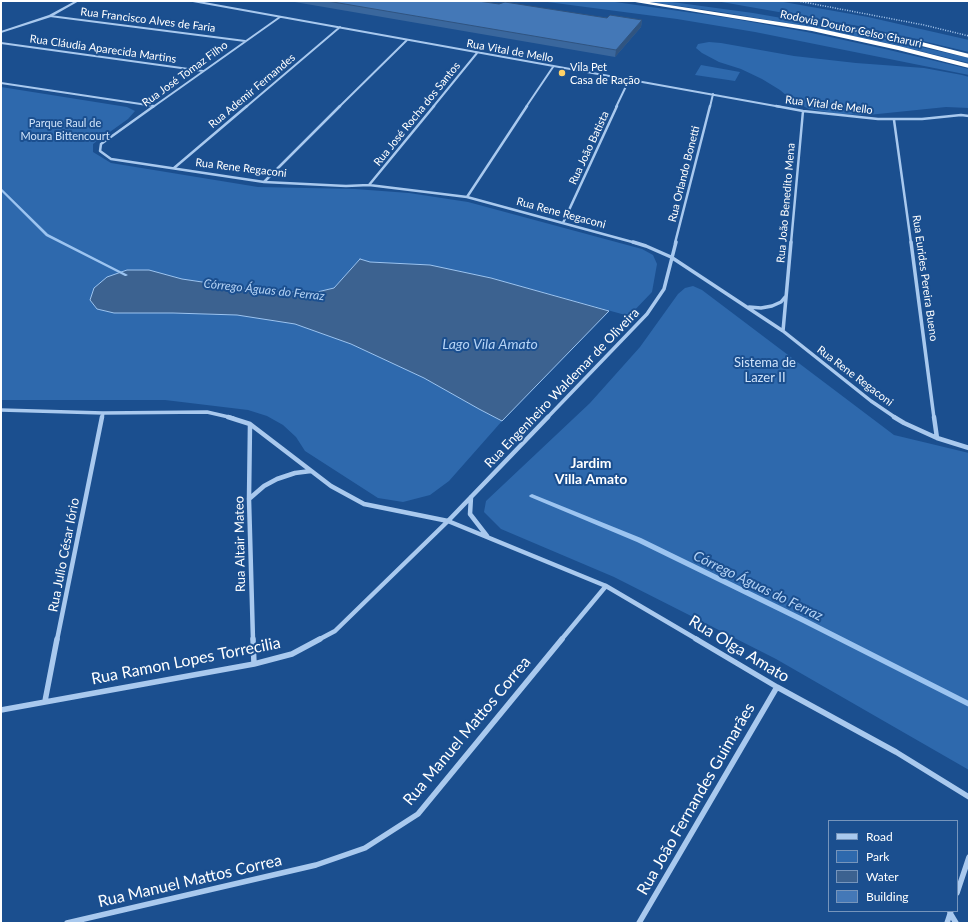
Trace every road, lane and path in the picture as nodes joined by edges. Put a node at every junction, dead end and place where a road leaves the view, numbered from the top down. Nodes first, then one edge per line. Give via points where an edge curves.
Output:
1 (78, 1) edge
2 (193, 1) edge
3 (632, 1) edge
4 (798, 1) edge
5 (50, 16) junction
6 (280, 17) junction
7 (831, 25) dead end
8 (340, 28) junction
9 (1, 32) edge
10 (969, 36) edge
11 (407, 40) junction
12 (245, 41) junction
13 (1, 43) edge
14 (477, 53) junction
15 (969, 56) edge
16 (969, 66) edge
17 (553, 67) junction
18 (204, 71) junction
19 (630, 80) junction
20 (1, 83) edge
21 (713, 94) junction
22 (154, 106) junction
23 (803, 111) junction
24 (969, 116) edge
25 (894, 120) junction
26 (101, 144) joint
27 (174, 168) junction
28 (264, 182) junction
29 (369, 185) junction
30 (467, 197) junction
31 (563, 223) junction
32 (671, 257) junction
33 (786, 296) junction
34 (745, 306) junction
35 (783, 332) junction
36 (1, 410) edge
37 (103, 413) junction
38 (250, 424) junction
39 (937, 438) junction
40 (969, 448) edge
41 (311, 471) junction
42 (471, 497) junction
43 (249, 499) junction
44 (448, 521) junction
45 (488, 538) junction
46 (606, 586) junction
47 (254, 664) junction
48 (777, 687) junction
49 (45, 701) junction
50 (1, 710) edge
51 (969, 797) edge
52 (969, 857) edge
53 (958, 890) edge
54 (951, 912) edge
55 (67, 923) edge
56 (639, 923) edge
57 (947, 923) edge
58 (956, 923) edge

1 - 5 street
2 - 6 street, Rua Vital de Mello
3 - 16 highway, Rodovia Doutor Celso Charuri via 812,29
4 - 10 path
5 - 9 street
5 - 12 street, Rua Francisco Alves de Faria
6 - 8 street, Rua Vital de Mello
6 - 12 street, Rua José Tomaz Filho
7 - 15 highway, Rodovia Doutor Celso Charuri
8 - 11 street, Rua Vital de Mello
8 - 27 street, Rua Ademir Fernandes
11 - 14 street, Rua Vital de Mello
11 - 28 street
12 - 18 street, Rua José Tomaz Filho
13 - 18 street, Rua Cláudia Aparecida Martins
14 - 17 street, Rua Vital de Mello
14 - 29 street, Rua José Rocha dos Santos
17 - 19 street, Rua Vital de Mello
17 - 30 street
18 - 22 street, Rua José Tomaz Filho
19 - 21 street, Rua Vital de Mello
19 - 31 street, Rua João Batista
20 - 22 street
21 - 23 street, Rua Vital de Mello
21 - 32 street, Rua Orlando Bonetti
22 - 26 street, Rua José Tomaz Filho
23 - 25 street, Rua Vital de Mello
23 - 33 street, Rua João Benedito Mena
24 - 25 street, Rua Vital de Mello
25 - 39 street, Rua Eurides Pereira Bueno
26 - 27 street, Rua Rene Regaconi via 100,151 112,159
27 - 28 street, Rua Rene Regaconi
28 - 29 street, Rua Rene Regaconi
29 - 30 street, Rua Rene Regaconi
30 - 31 street, Rua Rene Regaconi
31 - 32 street, Rua Rene Regaconi via 646,246
32 - 34 street, Rua Rene Regaconi
32 - 42 street, Rua Engenheiro Waldemar de Oliveira via 664,289 647,314
33 - 34 street via 772,306
33 - 35 street, Rua João Benedito Mena
34 - 35 street, Rua Rene Regaconi
35 - 39 street, Rua Rene Regaconi via 872,402 904,423
36 - 37 street, Rua Olga Amato
37 - 38 street, Rua Olga Amato via 207,412
37 - 49 street, Rua Julio César Iório
38 - 41 street, Rua Olga Amato
38 - 43 street, Rua Altair Mateo
39 - 40 street, Rua Rene Regaconi
41 - 43 street via 277,479
41 - 44 street, Rua Olga Amato via 331,486 364,504
42 - 44 street, Rua Engenheiro Waldemar de Oliveira
42 - 45 street, Rua Olga Amato via 470,514
43 - 47 street, Rua Altair Mateo
44 - 45 street, Rua Olga Amato
44 - 47 street, Rua Ramon Lopes Torrecilia via 334,631 292,654
45 - 46 street, Rua Olga Amato
46 - 48 street, Rua Olga Amato
46 - 55 street, Rua Manuel Mattos Correa via 418,814 366,848 316,865
47 - 49 street, Rua Ramon Lopes Torrecilia
48 - 51 street, Rua Olga Amato via 896,752
48 - 56 street, Rua João Fernandes Guimarães
49 - 50 street, Rua Ramon Lopes Torrecilia
52 - 53 street
54 - 57 street
54 - 58 street

